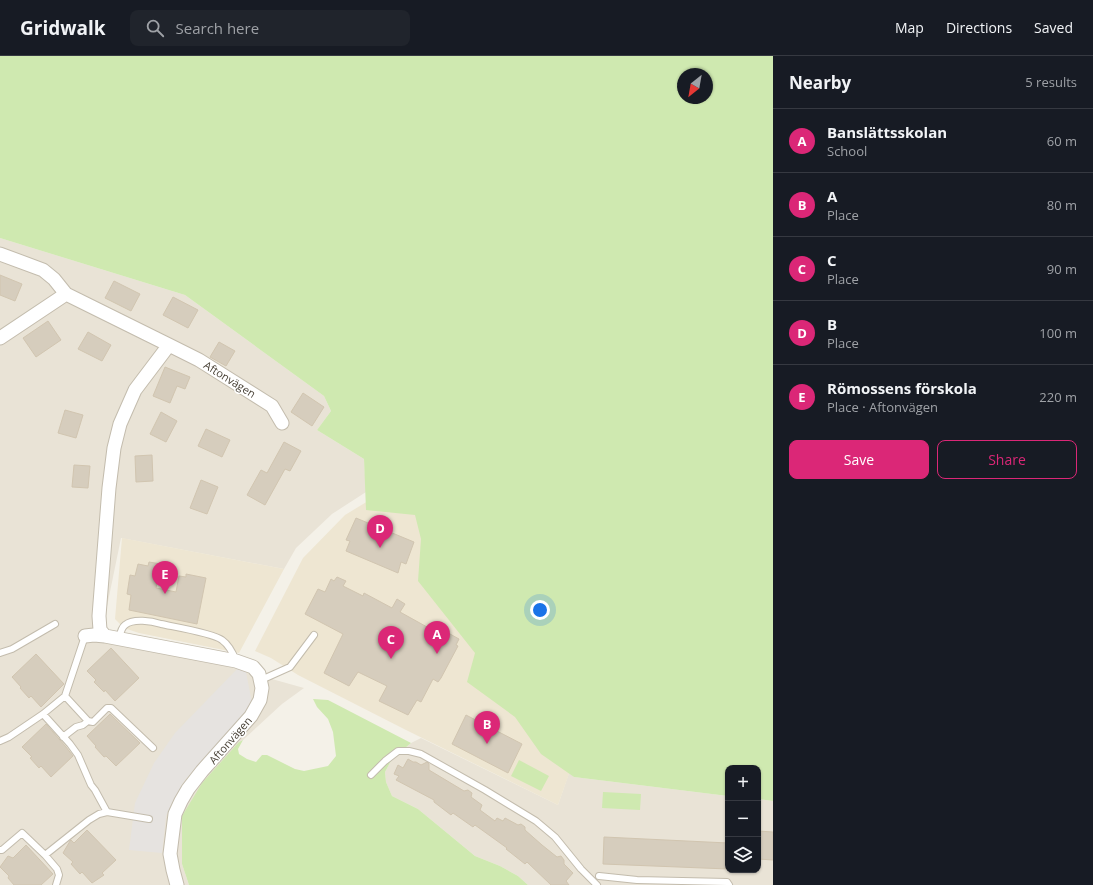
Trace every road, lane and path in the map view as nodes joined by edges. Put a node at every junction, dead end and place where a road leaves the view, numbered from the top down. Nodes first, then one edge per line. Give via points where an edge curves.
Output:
1 (0, 254) edge
2 (66, 294) junction
3 (0, 338) edge
4 (169, 345) junction
5 (282, 423) dead end
6 (55, 624) dead end
7 (314, 635) dead end
8 (84, 636) joint
9 (105, 636) junction
10 (119, 639) junction
11 (0, 653) edge
12 (236, 661) junction
13 (261, 680) junction
14 (65, 696) junction
15 (43, 714) junction
16 (88, 721) junction
17 (63, 737) junction
18 (0, 741) edge
19 (153, 748) dead end
20 (372, 775) dead end
21 (107, 812) junction
22 (149, 819) dead end
23 (0, 850) edge
24 (45, 855) junction
25 (599, 876) dead end
26 (56, 885) edge
27 (177, 885) edge
28 (597, 885) edge
29 (729, 885) edge

1 - 2 street, Aftonvägen via 44,270
2 - 3 street
2 - 4 street, Aftonvägen
4 - 5 street, Aftonvägen via 199,360 272,406
4 - 9 street via 135,390 120,424 114,448 99,616 100,630
6 - 11 lane via 12,649
7 - 13 lane via 290,667
8 - 9 street
8 - 14 lane
9 - 10 street
10 - 12 street
10 - 12 lane via 125,625 140,621 156,622 210,634 221,639 231,650
12 - 13 street via 253,667
13 - 27 street, Aftonvägen via 260,700 251,716 188,788 175,814 170,854
14 - 15 lane
14 - 16 lane
15 - 17 lane
15 - 18 lane
16 - 17 lane via 76,726
16 - 19 lane via 93,722 107,708 111,708
17 - 21 lane via 78,755 91,785
20 - 28 lane via 398,751 422,754 536,821 555,837
21 - 22 lane
21 - 24 lane via 89,820
23 - 24 lane via 22,833
24 - 26 lane via 57,869
25 - 29 lane via 637,880 727,882

